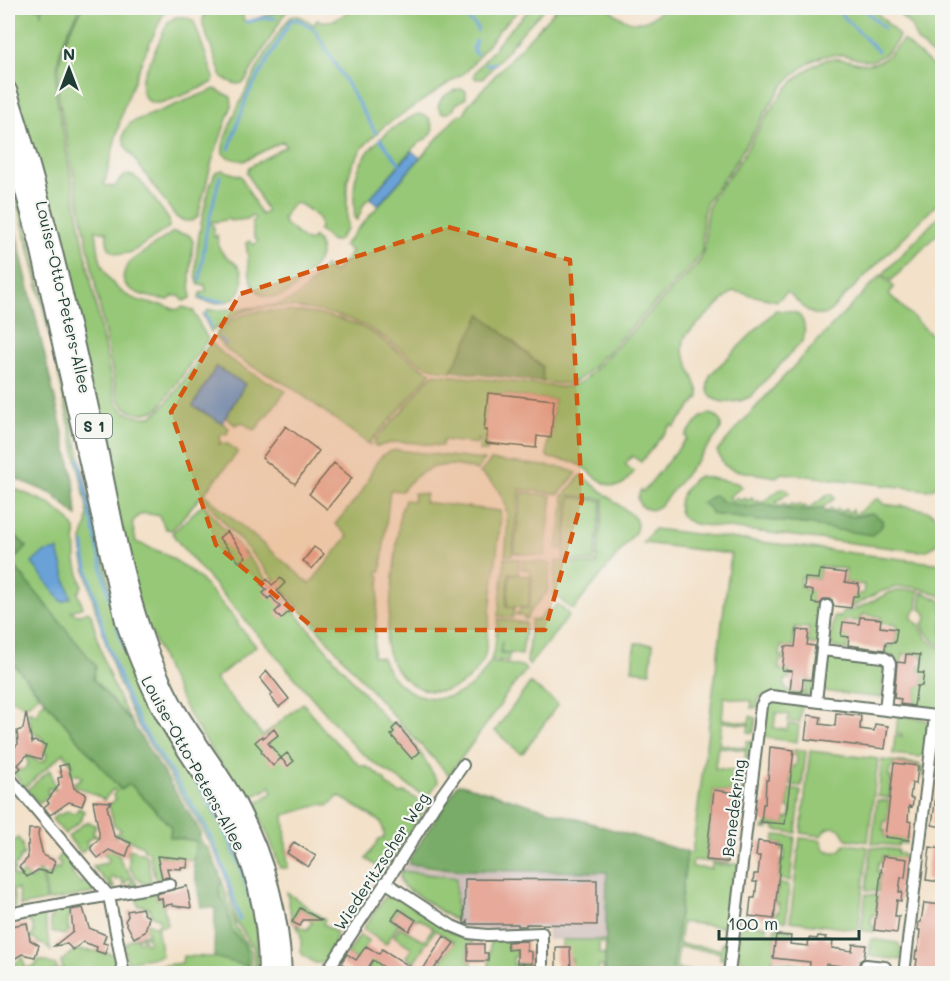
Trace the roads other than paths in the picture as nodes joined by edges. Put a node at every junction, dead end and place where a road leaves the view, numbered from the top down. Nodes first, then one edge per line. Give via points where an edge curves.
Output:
1 (8, 90) edge
2 (8, 134) edge
3 (827, 606) dead end
4 (822, 650) junction
5 (816, 701) junction
6 (885, 710) junction
7 (463, 765) dead end
8 (8, 776) edge
9 (385, 882) junction
10 (170, 884) dead end
11 (109, 896) junction
12 (8, 915) edge
13 (885, 967) dead end
14 (124, 974) edge
15 (267, 974) edge
16 (283, 974) edge
17 (325, 974) edge
18 (542, 974) edge
19 (729, 974) edge
20 (864, 974) edge
21 (903, 974) edge

1 - 16 main road, Louise-Otto-Peters-Allee / S 1 via 52,240 138,618 164,686 236,801 258,849 279,925
2 - 15 main road, Louise-Otto-Peters-Allee / S 1 via 41,253 124,621 167,720 223,808 245,853 265,927
3 - 4 street
4 - 5 street
4 - 6 street via 888,660
5 - 6 street, Benedekring
5 - 19 street, Benedekring via 771,696 761,706
6 - 21 street, Benedekring via 935,716
7 - 9 street, Wiederitzscher Weg
8 - 11 street
9 - 17 street, Wiederitzscher Weg
9 - 18 street via 469,933 542,933
10 - 11 street
11 - 12 street
11 - 14 street
13 - 20 street via 866,965

